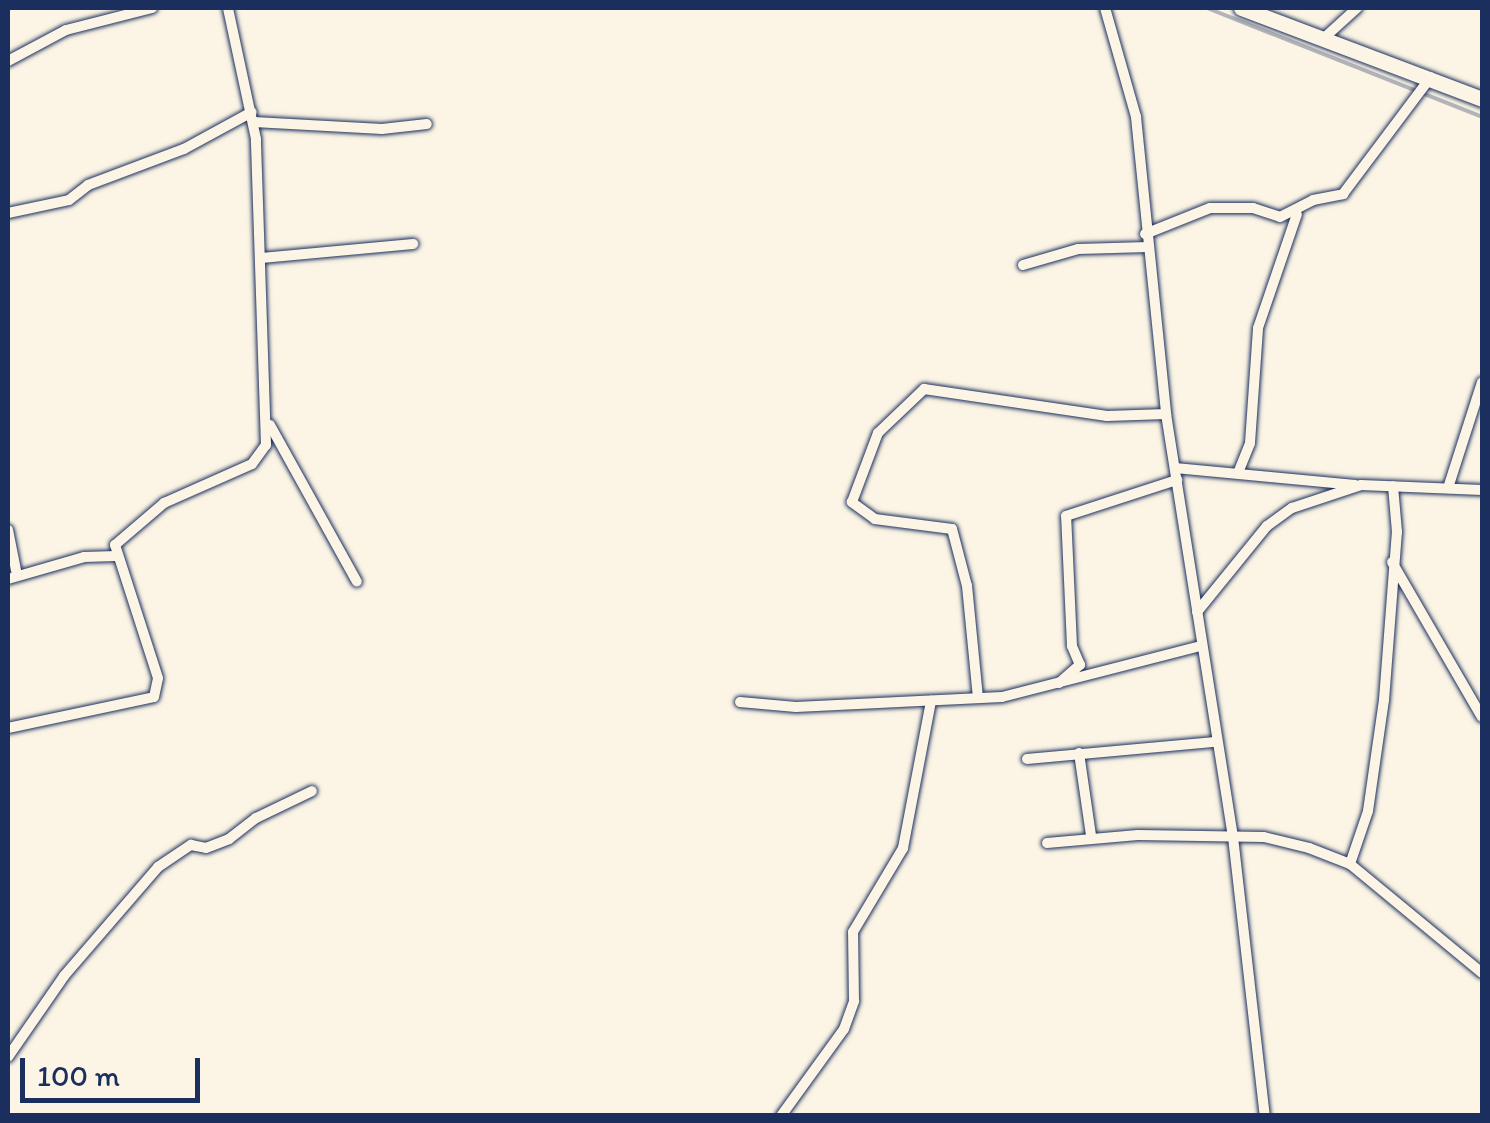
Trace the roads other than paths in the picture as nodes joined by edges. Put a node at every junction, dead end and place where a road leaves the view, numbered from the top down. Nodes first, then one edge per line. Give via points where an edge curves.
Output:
1 (152, 8) edge
2 (228, 8) edge
3 (1104, 8) edge
4 (1241, 8) edge
5 (1357, 8) edge
6 (1324, 38) junction
7 (8, 61) edge
8 (1431, 78) junction
9 (1482, 99) edge
10 (253, 117) junction
11 (426, 124) dead end
12 (8, 213) edge
13 (1297, 214) junction
14 (1146, 234) junction
15 (413, 244) dead end
16 (1148, 248) junction
17 (261, 258) junction
18 (1023, 265) dead end
19 (1482, 382) edge
20 (1166, 414) junction
21 (269, 424) junction
22 (1238, 473) junction
23 (1176, 474) junction
24 (1361, 485) junction
25 (1393, 486) junction
26 (1448, 488) junction
27 (1482, 490) edge
28 (8, 530) edge
29 (116, 556) junction
30 (1392, 561) junction
31 (12, 577) edge
32 (357, 582) dead end
33 (1196, 612) junction
34 (1202, 646) junction
35 (1056, 686) junction
36 (1477, 695) edge
37 (978, 698) junction
38 (931, 701) junction
39 (740, 702) dead end
40 (1482, 716) edge
41 (8, 728) edge
42 (1215, 742) junction
43 (1079, 753) junction
44 (1027, 759) dead end
45 (312, 791) dead end
46 (1091, 835) junction
47 (1233, 837) junction
48 (1047, 843) dead end
49 (1350, 864) junction
50 (1482, 973) edge
51 (8, 1057) edge
52 (782, 1116) edge
53 (1265, 1116) edge

1 - 7 street via 66,30
2 - 10 street
3 - 14 street via 1136,117
4 - 6 main road
5 - 6 street
6 - 8 main road
8 - 9 main road
8 - 13 street via 1366,172 1344,194 1313,200
10 - 11 street via 382,129
10 - 12 street via 88,185 58,204
10 - 17 street
13 - 14 street via 1210,208
13 - 22 street via 1258,328 1250,443
14 - 16 street
15 - 17 street
16 - 18 street via 1078,248
16 - 20 street
17 - 21 street
19 - 26 street
20 - 23 street
20 - 37 street via 1107,416 924,389 878,434 852,502 876,519 952,529 967,586
21 - 29 street via 266,445 252,464 164,503 121,536
21 - 32 street
22 - 23 street
22 - 24 street
23 - 33 street
23 - 35 street via 1066,516 1072,646 1080,665
24 - 25 street
24 - 33 street via 1292,508 1267,526
25 - 26 street
25 - 30 street via 1398,532
26 - 27 street
28 - 31 street
29 - 31 street via 84,557
29 - 41 street via 158,690 140,703
30 - 36 street
30 - 49 street via 1384,700 1368,811
33 - 34 street
34 - 35 street
34 - 42 street
35 - 37 street
36 - 40 street
37 - 38 street
38 - 39 street
38 - 52 street via 902,848 853,932 854,1002 844,1030
42 - 43 street
42 - 47 street
43 - 44 street
43 - 46 street
45 - 51 street via 256,818 229,840 191,845 158,867 64,976
46 - 47 street
46 - 48 street
47 - 49 street via 1279,841
47 - 53 street
49 - 50 street

